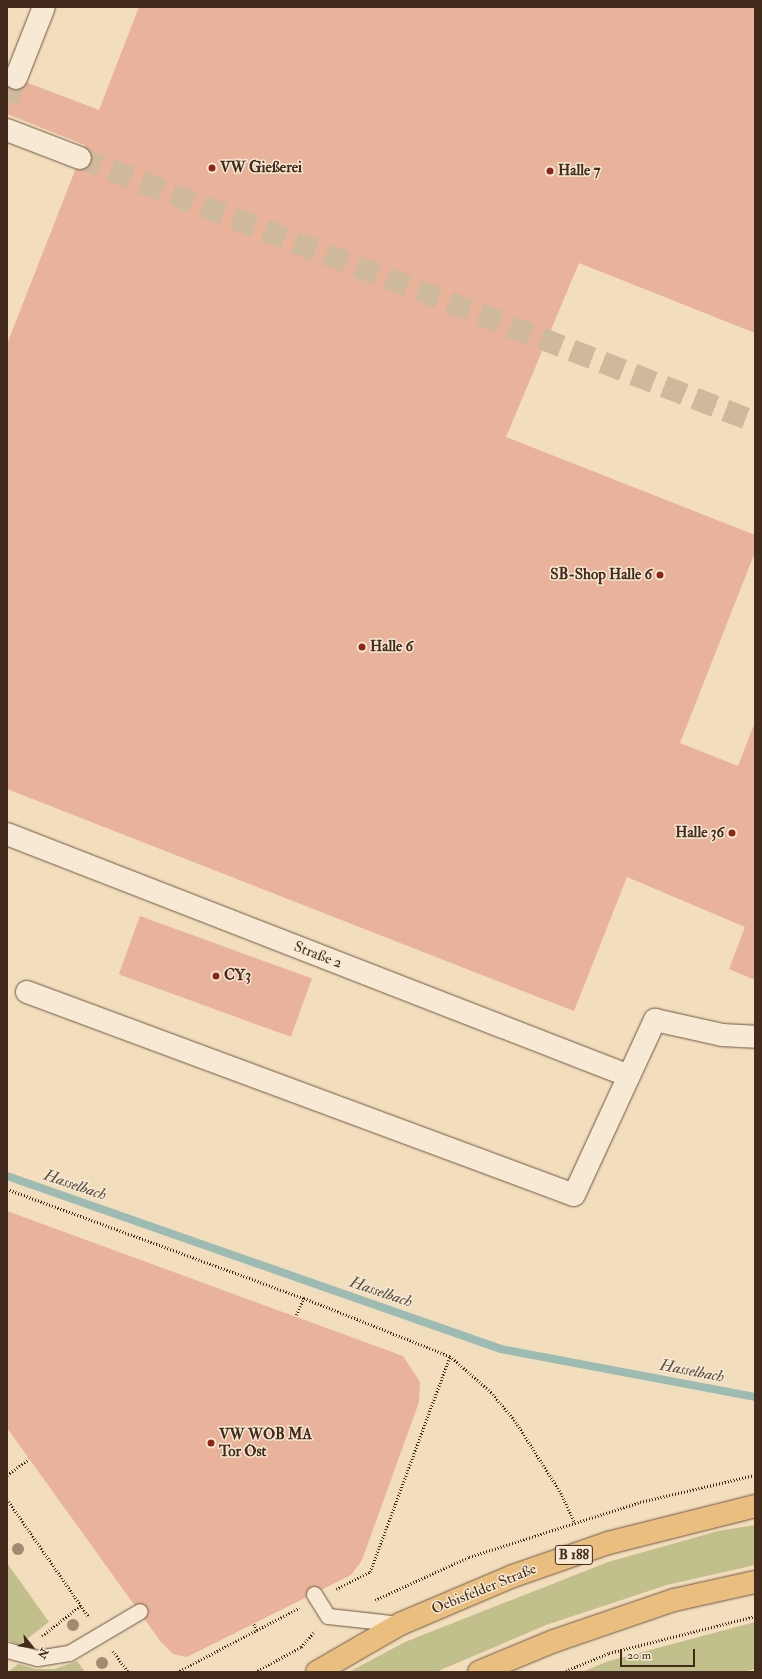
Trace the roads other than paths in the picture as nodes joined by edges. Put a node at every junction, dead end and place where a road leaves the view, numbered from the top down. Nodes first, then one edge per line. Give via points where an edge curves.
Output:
1 (44, 7) edge
2 (16, 78) tunnel mouth
3 (7, 130) edge
4 (80, 158) tunnel mouth
5 (7, 834) edge
6 (27, 992) dead end
7 (755, 1037) edge
8 (629, 1076) junction
9 (755, 1506) edge
10 (755, 1582) edge
11 (316, 1596) road end
12 (140, 1611) dead end
13 (400, 1624) junction
14 (7, 1650) edge
15 (317, 1672) edge
16 (479, 1672) edge

1 - 2 street
3 - 4 street
5 - 8 street, Straße 2
6 - 8 street via 574,1194
7 - 8 street via 722,1035 655,1020
9 - 13 main road, Oebisfelder Straße / B 188 via 608,1542 513,1576
10 - 16 main road via 674,1600 554,1641
11 - 13 lane via 328,1616
12 - 14 lane via 69,1653 37,1658
13 - 15 main road, Oebisfelder Straße / B 188

